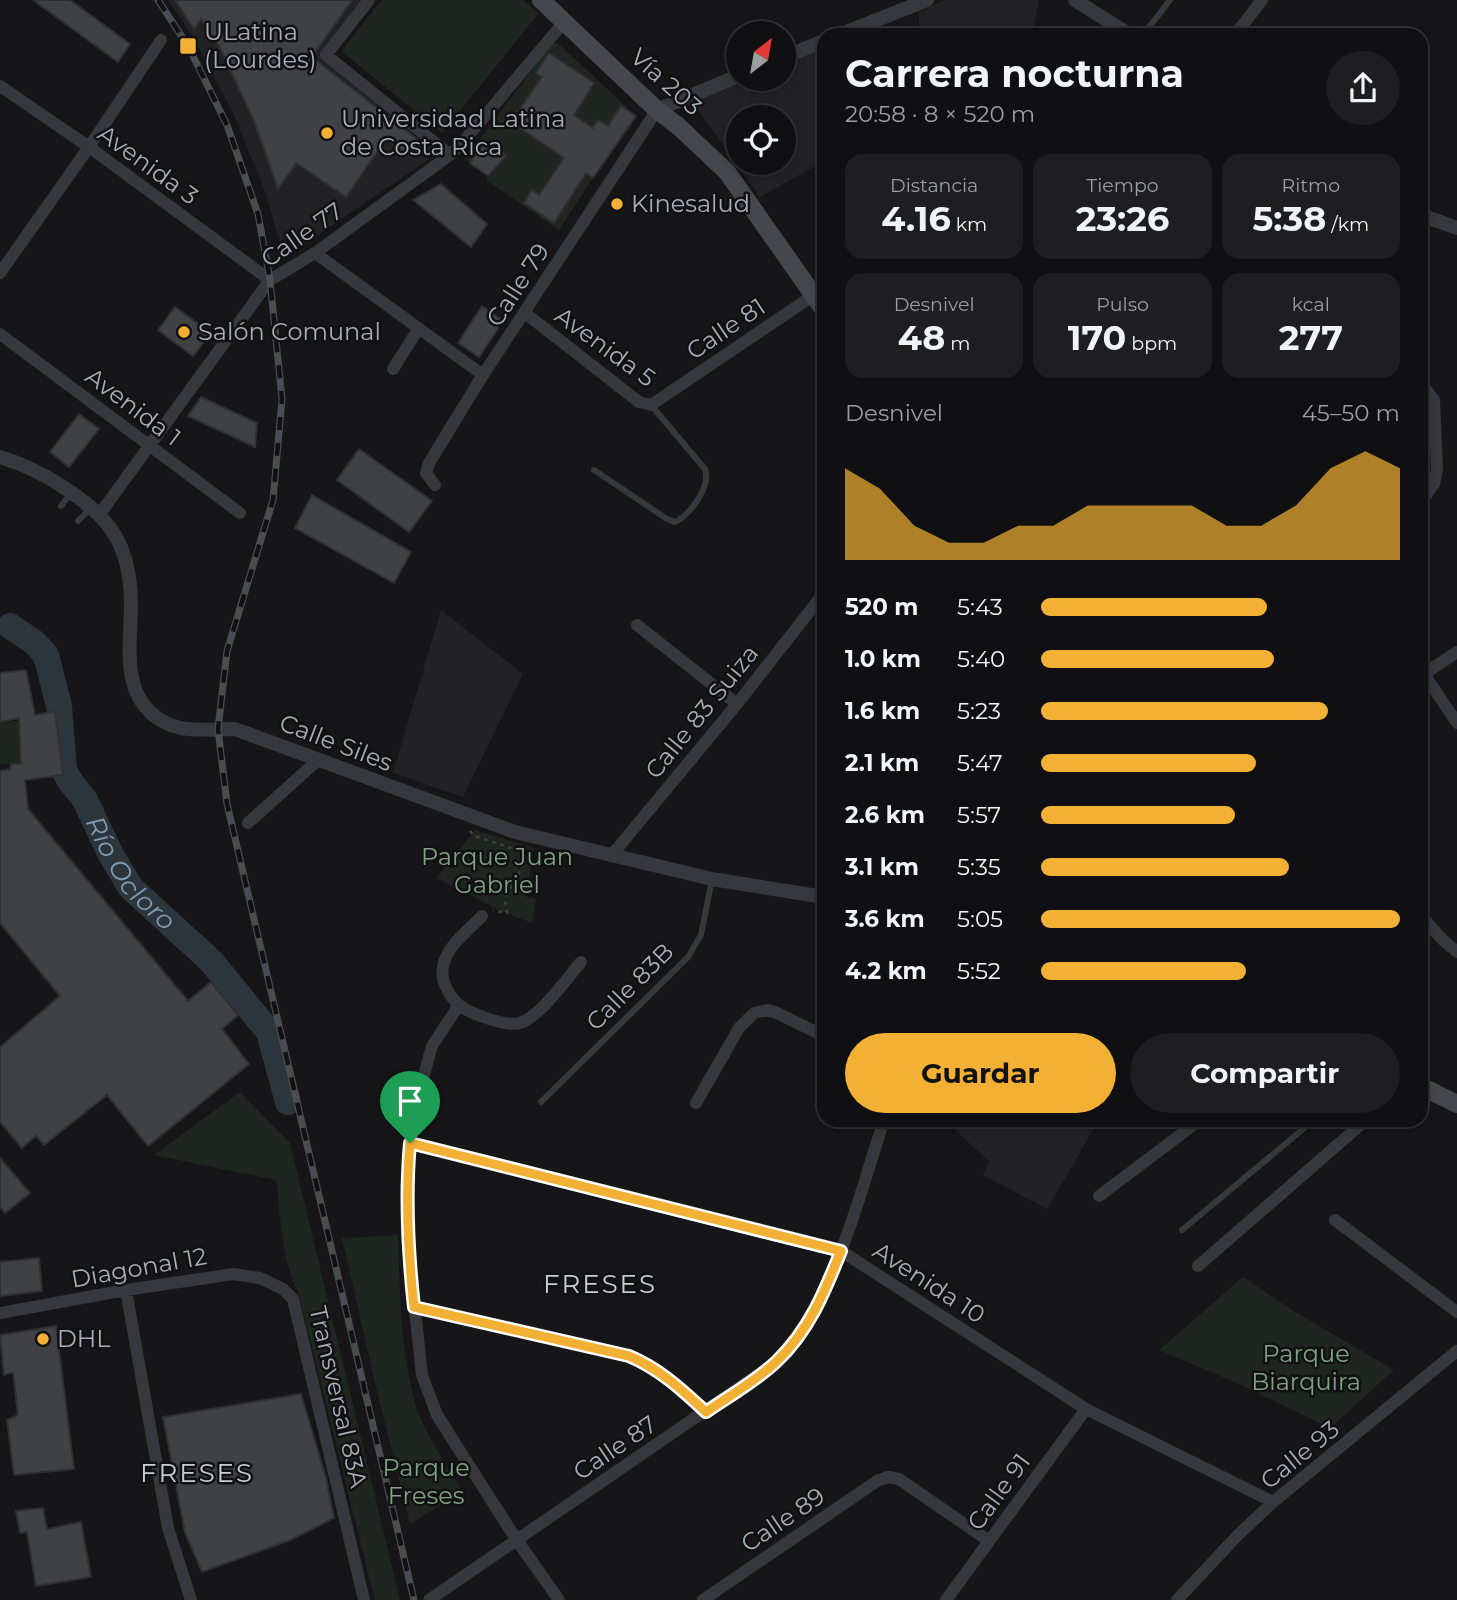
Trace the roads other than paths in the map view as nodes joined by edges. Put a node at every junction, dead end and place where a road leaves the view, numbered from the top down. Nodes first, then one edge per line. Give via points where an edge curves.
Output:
1 (369, 0) edge
2 (541, 0) edge
3 (927, 0) edge
4 (1075, 0) edge
5 (1170, 0) edge
6 (1262, 0) edge
7 (875, 20) junction
8 (564, 22) junction
9 (856, 28) edge
10 (878, 28) edge
11 (1119, 28) edge
12 (1148, 28) edge
13 (1240, 28) edge
14 (161, 40) dead end
15 (817, 44) edge
16 (796, 52) edge
17 (726, 81) edge
18 (1, 90) edge
19 (657, 110) junction
20 (89, 147) junction
21 (450, 155) junction
22 (1428, 218) edge
23 (1457, 228) edge
24 (315, 253) junction
25 (0, 273) edge
26 (270, 280) junction
27 (817, 299) edge
28 (817, 303) edge
29 (525, 313) junction
30 (419, 328) junction
31 (0, 334) edge
32 (393, 369) dead end
33 (483, 375) junction
34 (1428, 392) edge
35 (656, 402) junction
36 (149, 445) junction
37 (0, 457) edge
38 (594, 470) dead end
39 (435, 485) dead end
40 (1428, 492) edge
41 (71, 493) junction
42 (61, 506) dead end
43 (95, 511) junction
44 (240, 513) dead end
45 (78, 521) dead end
46 (817, 602) edge
47 (637, 625) dead end
48 (1457, 652) edge
49 (1428, 672) edge
50 (1428, 682) edge
51 (737, 704) junction
52 (1457, 723) edge
53 (318, 760) junction
54 (248, 823) dead end
55 (611, 856) junction
56 (712, 879) junction
57 (817, 896) edge
58 (482, 916) road end
59 (1428, 924) edge
60 (1457, 952) edge
61 (581, 962) dead end
62 (460, 1005) junction
63 (817, 1033) edge
64 (1428, 1090) edge
65 (541, 1102) dead end
66 (696, 1103) dead end
67 (1457, 1104) edge
68 (882, 1127) edge
69 (1191, 1127) edge
70 (1306, 1127) edge
71 (1358, 1127) edge
72 (410, 1143) junction
73 (1099, 1196) dead end
74 (1335, 1220) dead end
75 (1182, 1230) dead end
76 (841, 1251) junction
77 (1198, 1266) dead end
78 (283, 1289) joint
79 (126, 1290) junction
80 (414, 1307) junction
81 (1457, 1312) edge
82 (0, 1313) edge
83 (1457, 1351) edge
84 (1086, 1409) junction
85 (706, 1412) junction
86 (1273, 1502) junction
87 (516, 1539) junction
88 (989, 1541) junction
89 (191, 1600) edge
90 (363, 1600) edge
91 (429, 1600) edge
92 (559, 1600) edge
93 (703, 1600) edge
94 (946, 1600) edge
95 (1177, 1600) edge

1 - 21 street via 326,55
2 - 8 main road, Vía 203
3 - 7 street
4 - 11 street
5 - 12 lane
6 - 13 street
7 - 9 street
7 - 10 lane
8 - 19 main road, Vía 203
8 - 21 street, Calle 77
14 - 20 street
15 - 16 street
17 - 19 street
18 - 20 street, Avenida 3
19 - 27 main road, Vía 203 via 727,172
19 - 29 street, Calle 79
20 - 25 street
20 - 26 street, Avenida 3
21 - 24 street, Calle 77
22 - 23 street
24 - 26 street, Calle 77
24 - 30 street
26 - 36 street, Calle 77
28 - 35 street, Calle 81
29 - 33 street, Calle 79
29 - 35 street, Avenida 5 via 639,402
30 - 32 street
30 - 33 street
31 - 36 street, Avenida 1
33 - 39 street, Calle 79 via 429,463 426,473
34 - 40 street via 1434,400 1437,469
35 - 38 lane via 708,477 682,518 675,522 667,519
36 - 43 street, Calle 77
36 - 44 street, Avenida 1
37 - 41 street, Calle Siles
41 - 42 lane
41 - 43 street, Calle Siles
43 - 45 lane
43 - 53 street, Calle Siles via 121,546 131,604 129,671 147,708 165,722 234,729
46 - 51 street, Calle 83 Suiza
47 - 51 street
48 - 49 street
50 - 52 street
51 - 55 street, Calle 83 Suiza
53 - 54 street
53 - 55 street, Calle Siles via 514,832
55 - 56 street, Calle Siles
56 - 57 street, Calle Siles
56 - 65 lane, Calle 83B via 701,935 688,957
58 - 62 street via 453,946 443,965 443,982
59 - 60 street
61 - 62 street via 542,1007 521,1023 508,1024
62 - 72 street via 432,1046
63 - 66 street via 777,1013 761,1011 748,1017
64 - 67 main road
68 - 76 street, Calle 87
69 - 73 street
70 - 75 lane
71 - 77 street
72 - 76 street, Avenida 10
72 - 80 street via 407,1238
74 - 81 street
76 - 84 street, Avenida 10
76 - 85 street, Calle 87 via 822,1297 793,1343 775,1363
78 - 79 street, Diagonal 12 via 260,1278 233,1274
78 - 90 street, Transversal 83A via 293,1299
79 - 82 street, Diagonal 12
79 - 89 street via 168,1528
80 - 85 street via 629,1356 665,1375
80 - 87 street via 422,1375 437,1416
83 - 86 street, Calle 93
84 - 86 street, Avenida 10
84 - 88 street, Calle 91
85 - 87 street, Calle 87
86 - 95 street, Calle 93
87 - 91 street, Calle 87
87 - 92 street
88 - 93 street, Calle 89 via 899,1479 888,1477
88 - 94 street, Calle 91

